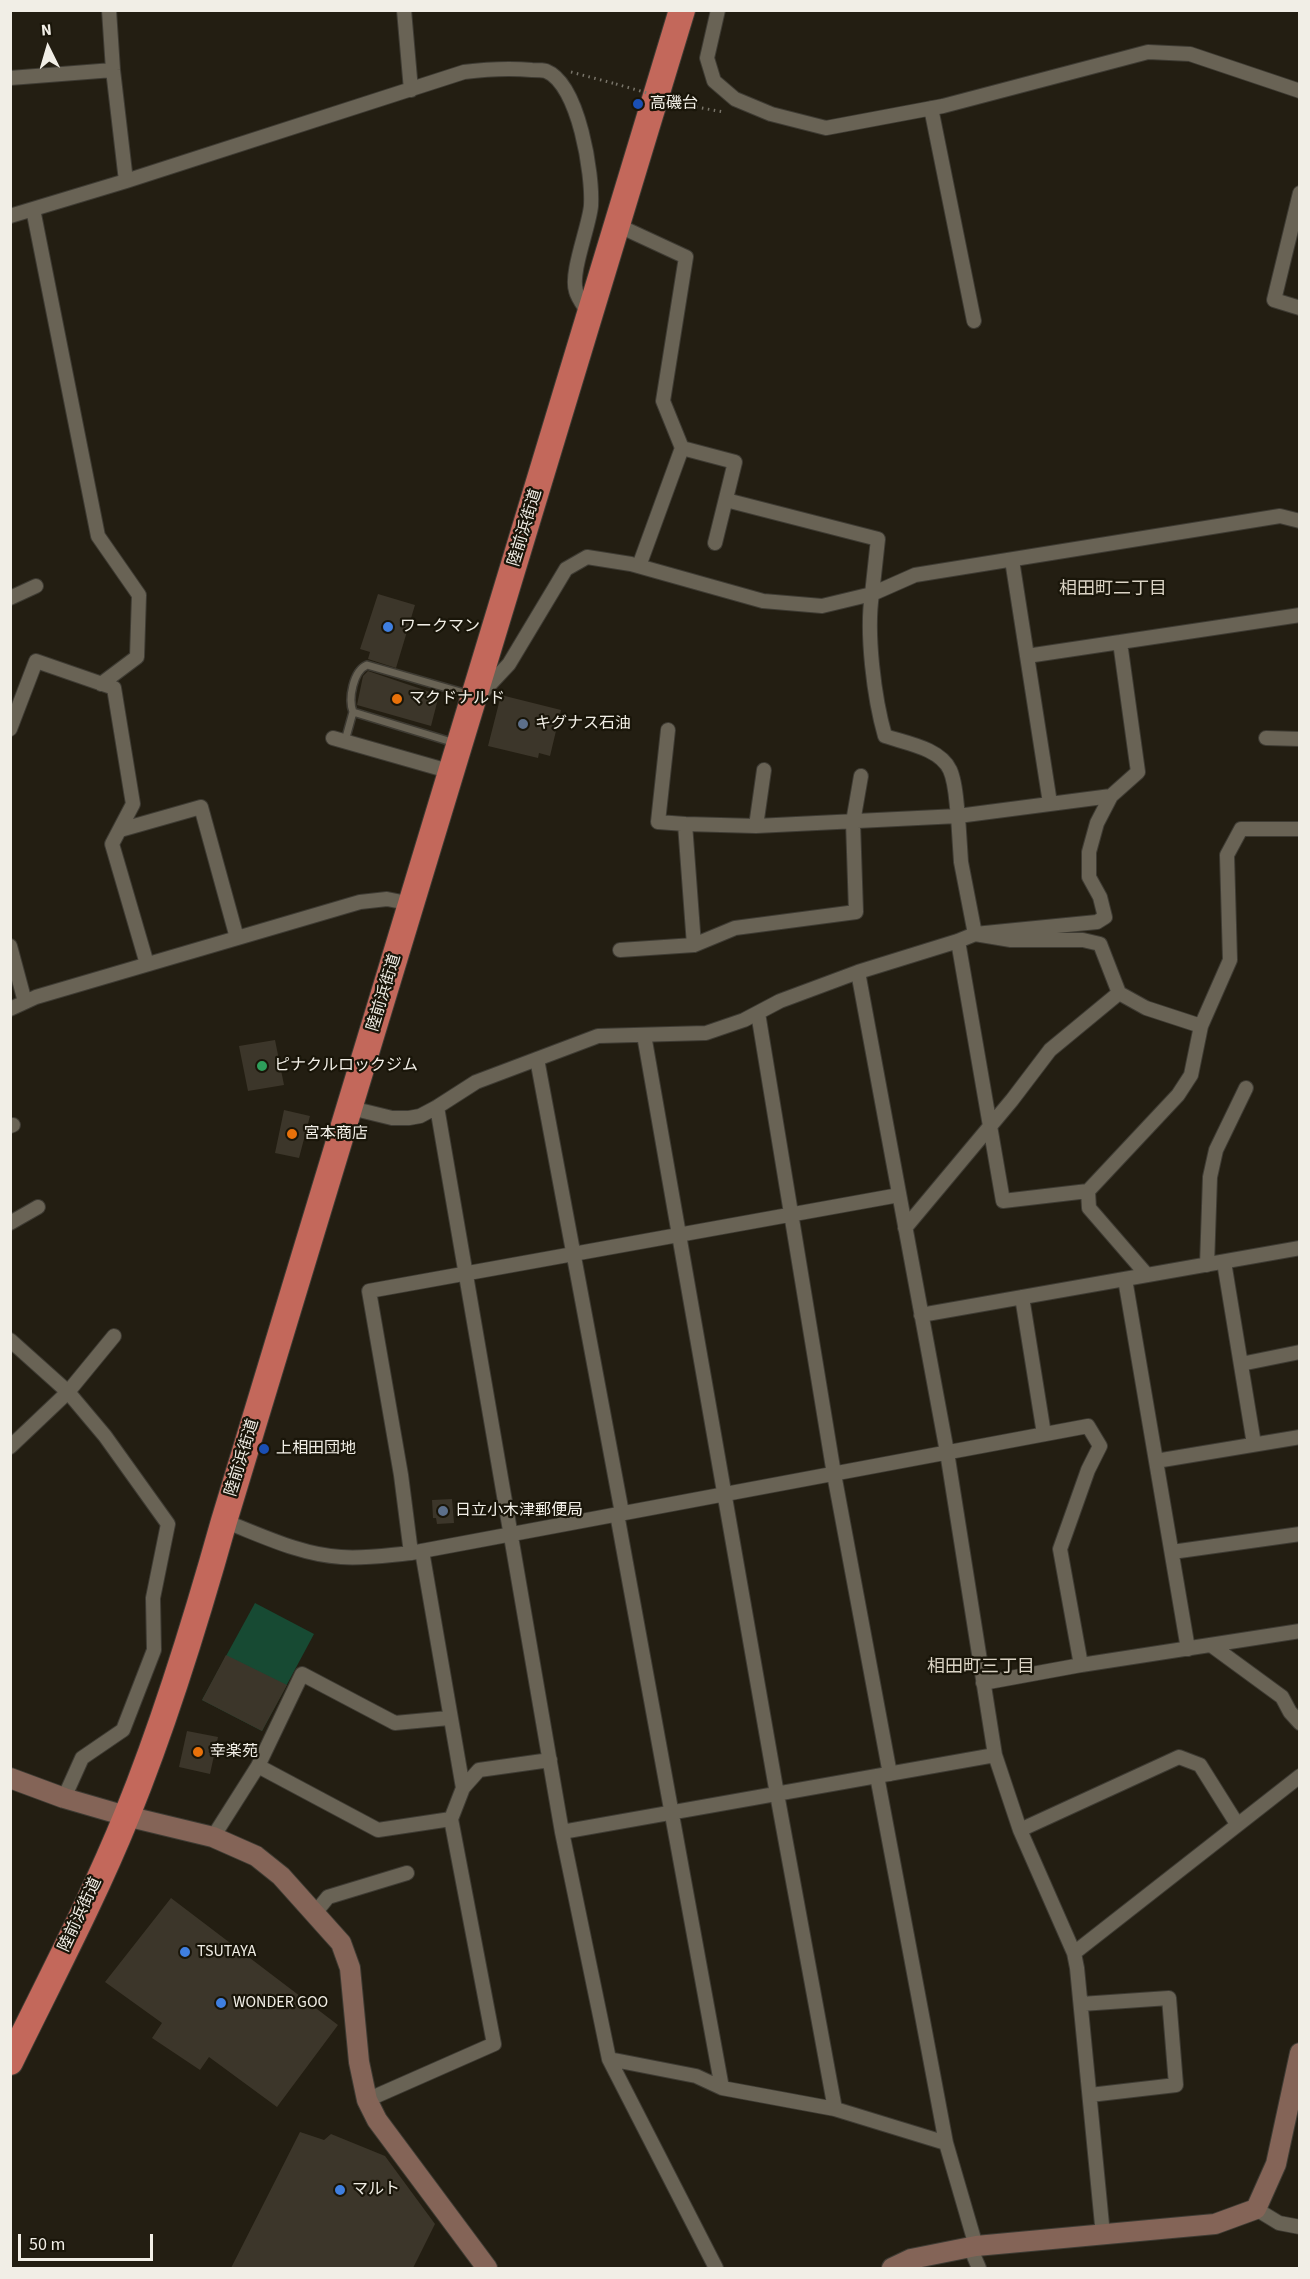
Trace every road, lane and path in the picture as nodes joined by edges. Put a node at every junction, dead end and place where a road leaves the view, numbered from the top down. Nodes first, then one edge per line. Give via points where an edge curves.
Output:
1 (109, 10) edge
2 (404, 10) edge
3 (682, 10) edge
4 (718, 10) edge
5 (113, 70) junction
6 (547, 71) junction
7 (10, 78) edge
8 (411, 90) junction
9 (1299, 91) edge
10 (696, 107) dead end
11 (931, 108) junction
12 (126, 181) junction
13 (1299, 195) edge
14 (33, 209) junction
15 (10, 216) edge
16 (617, 225) junction
17 (1299, 308) edge
18 (590, 315) junction
19 (974, 321) dead end
20 (682, 448) junction
21 (726, 500) junction
22 (1299, 521) edge
23 (715, 543) dead end
24 (1012, 560) junction
25 (639, 566) junction
26 (36, 586) dead end
27 (872, 594) junction
28 (10, 598) edge
29 (1299, 615) edge
30 (1120, 642) junction
31 (1026, 656) junction
32 (101, 684) junction
33 (474, 699) junction
34 (353, 712) junction
35 (10, 729) edge
36 (668, 730) dead end
37 (1266, 738) dead end
38 (339, 739) joint
39 (1299, 740) edge
40 (460, 745) junction
41 (764, 770) dead end
42 (452, 772) junction
43 (861, 776) dead end
44 (1111, 796) junction
45 (1050, 803) junction
46 (958, 816) junction
47 (853, 822) junction
48 (685, 824) junction
49 (756, 826) junction
50 (1299, 829) edge
51 (120, 830) junction
52 (412, 904) junction
53 (975, 934) junction
54 (237, 938) junction
55 (958, 941) junction
56 (694, 945) junction
57 (10, 946) edge
58 (620, 950) dead end
59 (147, 964) junction
60 (858, 972) junction
61 (1119, 993) junction
62 (25, 1002) junction
63 (10, 1009) edge
64 (758, 1013) junction
65 (1201, 1026) junction
66 (644, 1035) junction
67 (537, 1059) junction
68 (1246, 1088) dead end
69 (437, 1107) junction
70 (351, 1108) junction
71 (991, 1125) junction
72 (1088, 1191) junction
73 (899, 1195) junction
74 (38, 1207) dead end
75 (791, 1215) junction
76 (10, 1223) edge
77 (905, 1228) junction
78 (679, 1235) junction
79 (1299, 1248) edge
80 (574, 1254) junction
81 (1224, 1262) junction
82 (1207, 1265) junction
83 (466, 1273) junction
84 (1147, 1275) junction
85 (1125, 1279) junction
86 (1022, 1297) junction
87 (921, 1315) junction
88 (114, 1336) dead end
89 (10, 1340) edge
90 (1299, 1352) edge
91 (1241, 1364) junction
92 (68, 1392) junction
93 (1044, 1434) junction
94 (1299, 1437) edge
95 (1254, 1444) junction
96 (10, 1447) edge
97 (947, 1452) junction
98 (1156, 1461) junction
99 (834, 1474) junction
100 (726, 1494) junction
101 (620, 1514) junction
102 (224, 1521) junction
103 (511, 1534) junction
104 (1299, 1534) edge
105 (417, 1552) junction
106 (1172, 1552) junction
107 (1299, 1631) edge
108 (1210, 1645) junction
109 (1188, 1649) junction
110 (1081, 1665) junction
111 (983, 1683) junction
112 (449, 1718) junction
113 (1299, 1724) edge
114 (995, 1755) junction
115 (550, 1760) junction
116 (258, 1766) junction
117 (883, 1775) junction
118 (1299, 1776) edge
119 (10, 1779) edge
120 (463, 1788) junction
121 (777, 1794) junction
122 (64, 1798) junction
123 (670, 1813) junction
124 (126, 1816) junction
125 (451, 1819) junction
126 (1237, 1824) junction
127 (1020, 1830) junction
128 (562, 1833) junction
129 (213, 1837) junction
130 (407, 1873) dead end
131 (315, 1913) junction
132 (1074, 1953) junction
133 (1081, 2004) junction
134 (1299, 2053) edge
135 (609, 2059) junction
136 (10, 2062) edge
137 (722, 2088) junction
138 (1090, 2095) junction
139 (367, 2100) junction
140 (835, 2109) junction
141 (946, 2143) junction
142 (1256, 2209) junction
143 (1299, 2227) edge
144 (1103, 2235) junction
145 (973, 2246) junction
146 (487, 2268) edge
147 (716, 2268) edge
148 (892, 2268) edge
149 (979, 2268) edge

1 - 5 street
2 - 8 street
3 - 16 highway, 陸前浜街道
4 - 11 street via 707,58 714,81 735,99 771,114 826,128
5 - 7 street
5 - 12 street
6 - 8 street via 506,67 464,72
6 - 10 path, bridge via 566,70
6 - 18 street via 560,83 577,112 584,140 591,206 574,279 576,291
8 - 12 street
9 - 11 street via 1190,54 1148,52
11 - 19 street
12 - 14 street
13 - 17 street via 1274,300
14 - 15 street
14 - 32 street via 98,536 139,596 137,657
16 - 18 highway, 陸前浜街道
16 - 20 street via 686,257 663,401
18 - 33 highway, 陸前浜街道
20 - 21 street via 735,462
20 - 25 street
21 - 23 street
21 - 27 street via 878,539
22 - 24 street via 1280,516
24 - 27 street via 915,575
24 - 31 street
25 - 27 street via 763,601 822,606
25 - 33 street via 587,557 566,569 509,664
26 - 28 street
27 - 46 street via 869,610 874,674 885,736 931,751 949,767
29 - 30 street
30 - 31 street
30 - 44 street via 1138,772
31 - 45 street
32 - 35 street via 36,661
32 - 51 street via 114,688 133,804
33 - 34 lane via 368,665 357,674 350,705
33 - 40 highway, 陸前浜街道
34 - 38 lane
34 - 40 lane
36 - 48 street via 657,822
37 - 39 street
38 - 42 street
40 - 42 highway, 陸前浜街道
41 - 49 street
42 - 52 highway, 陸前浜街道
43 - 47 street
44 - 45 street
44 - 53 street via 1089,852 1089,877 1105,917 1097,922
45 - 46 street
46 - 47 street
46 - 53 street
47 - 49 street
47 - 56 street via 856,912 735,927
48 - 49 street
48 - 56 street
50 - 65 street via 1241,829 1227,855 1230,960
51 - 54 street via 201,807
51 - 59 street via 112,844
52 - 54 street via 387,899 360,902
52 - 70 highway, 陸前浜街道
53 - 55 street
53 - 61 street via 1011,940 1083,940 1100,944
54 - 59 street
55 - 60 street
55 - 71 street
56 - 58 street
57 - 62 street
59 - 62 street
60 - 64 street
60 - 73 street
61 - 65 street via 1146,1008
61 - 71 street via 1050,1050
62 - 63 street
64 - 66 street via 706,1033
64 - 75 street
65 - 72 street via 1191,1075 1178,1095
66 - 67 street via 598,1036
66 - 78 street
67 - 69 street via 476,1082
67 - 80 street
68 - 82 street via 1216,1150 1210,1177
69 - 70 street via 409,1118
69 - 83 street
70 - 102 highway, 陸前浜街道
71 - 72 street via 1003,1201
71 - 77 street
72 - 84 street via 1089,1208
73 - 75 street
73 - 77 street
74 - 76 street
75 - 78 street
75 - 99 street
77 - 87 street
78 - 80 street
78 - 100 street
79 - 81 street
80 - 83 street
80 - 101 street
81 - 82 street
81 - 91 street
82 - 84 street
83 - 103 street
83 - 105 street via 369,1291
84 - 85 street
85 - 86 street
85 - 98 street
86 - 87 street
86 - 93 street
87 - 97 street
88 - 92 street
89 - 92 street
90 - 91 street
91 - 95 street
92 - 96 street
92 - 122 street via 168,1524 153,1598 154,1650 123,1730 82,1758
93 - 97 street
93 - 110 street via 1088,1426 1100,1446 1060,1549
94 - 95 street
95 - 98 street
97 - 99 street
97 - 111 street
98 - 106 street
99 - 100 street
99 - 117 street
100 - 101 street
100 - 121 street
101 - 103 street
101 - 123 street
102 - 105 street via 340,1557
102 - 124 highway, 陸前浜街道 via 191,1639
103 - 105 street
103 - 115 street
104 - 106 street
105 - 112 street
106 - 109 street
107 - 108 street
108 - 109 street
108 - 113 street via 1282,1697
109 - 110 street
110 - 111 street
111 - 114 street
112 - 116 street via 395,1723 302,1674
112 - 120 street
114 - 117 street
114 - 127 street
115 - 120 street via 479,1770
115 - 128 street
116 - 125 street via 378,1830
116 - 129 street
117 - 121 street
117 - 141 street
118 - 126 street
119 - 122 street
120 - 125 street
121 - 123 street
121 - 140 street
122 - 124 street
123 - 128 street
123 - 137 street
124 - 129 street
124 - 136 highway, 陸前浜街道
125 - 139 street via 494,2044
126 - 127 street via 1200,1765 1179,1757
126 - 132 street
127 - 132 street
128 - 135 street
129 - 131 street via 256,1856
130 - 131 street via 328,1897
131 - 139 street via 341,1943 350,1968 359,2062
132 - 133 street
133 - 138 street
133 - 138 street via 1169,1998 1176,2085
134 - 142 street via 1276,2164
135 - 137 street via 696,2076
135 - 147 street
137 - 140 street
138 - 144 street
139 - 146 street via 377,2120
140 - 141 street
141 - 145 street
142 - 143 street via 1279,2223
142 - 144 street via 1215,2224
144 - 145 street
145 - 148 street via 911,2259
145 - 149 street

